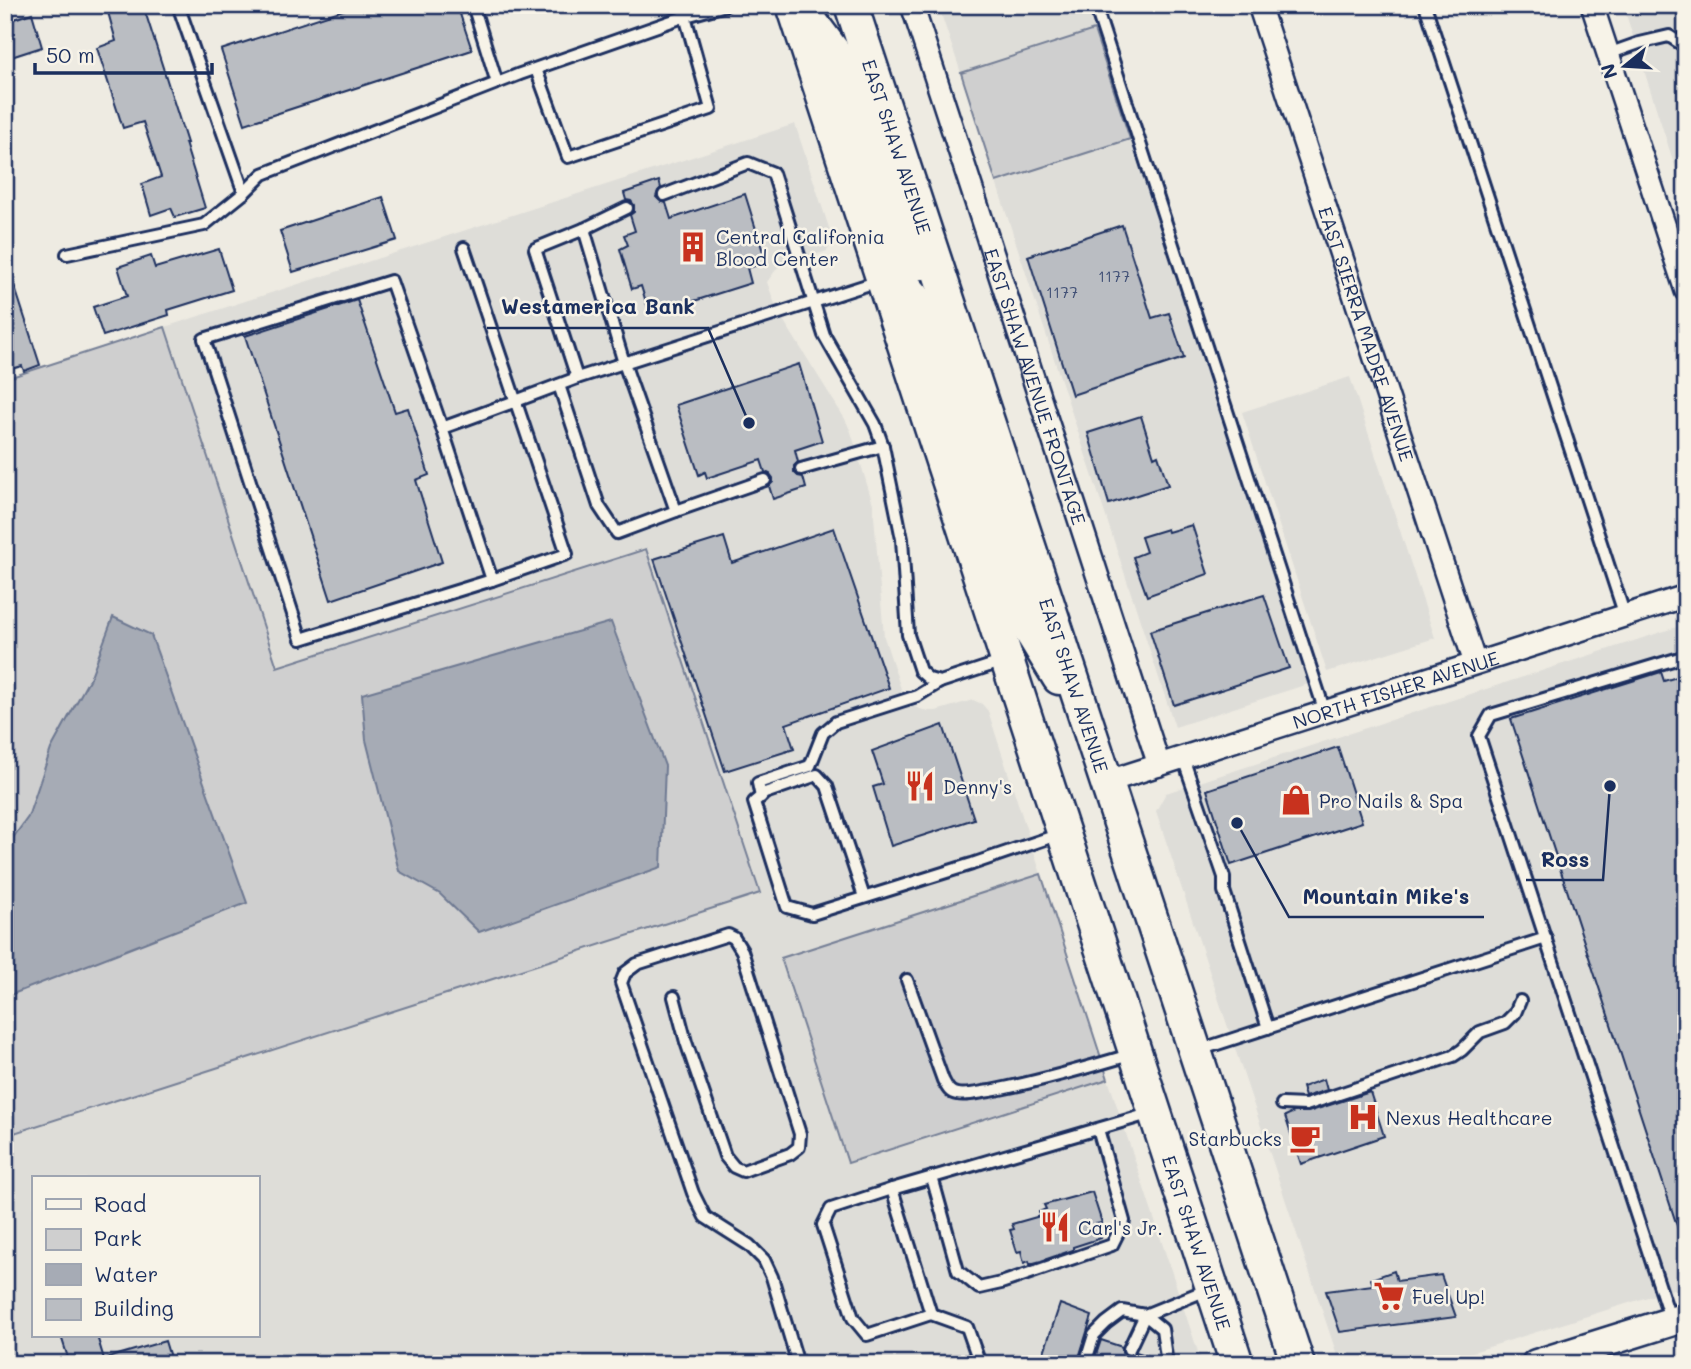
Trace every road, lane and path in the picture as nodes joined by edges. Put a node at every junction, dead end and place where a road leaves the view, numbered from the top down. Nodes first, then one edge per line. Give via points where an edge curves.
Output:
1 (178, 5) edge
2 (473, 5) edge
3 (726, 5) edge
4 (793, 5) edge
5 (800, 5) edge
6 (851, 5) edge
7 (912, 5) edge
8 (1095, 5) edge
9 (1259, 5) edge
10 (1425, 5) edge
11 (1592, 5) edge
12 (684, 11) edge
13 (1686, 47) edge
14 (1608, 54) junction
15 (536, 69) junction
16 (497, 83) junction
17 (244, 193) junction
18 (664, 195) dead end
19 (627, 208) dead end
20 (584, 229) junction
21 (464, 248) dead end
22 (67, 254) dead end
23 (934, 261) junction
24 (883, 279) junction
25 (1686, 291) edge
26 (814, 302) junction
27 (624, 363) junction
28 (577, 378) junction
29 (559, 385) junction
30 (516, 401) junction
31 (442, 428) junction
32 (883, 446) junction
33 (801, 469) dead end
34 (765, 480) dead end
35 (676, 511) junction
36 (492, 580) junction
37 (1686, 596) edge
38 (1625, 616) junction
39 (1686, 656) edge
40 (1007, 660) junction
41 (1475, 663) junction
42 (940, 682) junction
43 (1325, 712) junction
44 (1087, 723) junction
45 (1183, 758) junction
46 (1159, 765) junction
47 (1106, 782) junction
48 (761, 797) junction
49 (1063, 833) junction
50 (864, 897) junction
51 (1546, 938) junction
52 (907, 980) dead end
53 (674, 997) dead end
54 (1520, 1001) dead end
55 (1268, 1028) junction
56 (1197, 1051) junction
57 (1135, 1053) junction
58 (1282, 1104) dead end
59 (1155, 1112) junction
60 (1098, 1129) junction
61 (932, 1177) junction
62 (892, 1189) junction
63 (1212, 1288) junction
64 (931, 1314) junction
65 (1145, 1315) junction
66 (1678, 1319) edge
67 (1129, 1349) dead end
68 (798, 1364) edge
69 (980, 1364) edge
70 (1085, 1364) edge
71 (1167, 1364) edge
72 (1237, 1364) edge
73 (1298, 1364) edge
74 (1536, 1364) edge

1 - 17 lane
2 - 16 lane
3 - 12 lane
4 - 24 main road, EAST SHAW AVENUE
5 - 23 main road via 836,55 901,252 909,261
6 - 23 main road, EAST SHAW AVENUE
7 - 46 street, EAST SHAW AVENUE FRONTAGE
8 - 43 lane
9 - 41 street, EAST SIERRA MADRE AVENUE
10 - 38 lane
11 - 14 street
12 - 15 lane
12 - 15 lane via 711,109 568,157
13 - 14 lane via 1669,36
14 - 25 street
15 - 16 lane
16 - 17 lane via 263,174
17 - 22 lane via 204,225
18 - 26 lane via 748,163 773,173
19 - 20 lane
20 - 27 lane
20 - 28 lane via 535,249
21 - 30 lane
23 - 44 main road, EAST SHAW AVENUE
24 - 26 lane
24 - 40 main road, EAST SHAW AVENUE
24 - 44 main road via 908,289 923,311 1026,624
26 - 27 lane
26 - 32 lane via 824,335 876,424
27 - 28 lane
27 - 35 lane
28 - 29 lane
29 - 30 lane
29 - 35 lane via 599,506 617,533
30 - 31 lane
30 - 36 lane via 567,554
31 - 36 lane
31 - 36 lane via 391,281 204,339 301,639
32 - 33 lane
32 - 42 lane via 902,539 908,635 920,671
34 - 35 lane
37 - 38 street, NORTH FISHER AVENUE
38 - 41 street, NORTH FISHER AVENUE
39 - 51 lane via 1491,715 1479,736
40 - 42 lane
40 - 49 main road, EAST SHAW AVENUE
41 - 43 street, NORTH FISHER AVENUE
42 - 48 lane via 918,696 836,722 823,733 810,766 758,783
43 - 45 street, NORTH FISHER AVENUE
44 - 47 main road, EAST SHAW AVENUE
45 - 46 street, NORTH FISHER AVENUE
45 - 55 lane
46 - 47 street, NORTH FISHER AVENUE
47 - 56 main road, EAST SHAW AVENUE
48 - 50 lane via 817,775 827,786
48 - 50 lane via 754,802 787,907 812,914
49 - 50 lane
49 - 57 main road, EAST SHAW AVENUE
51 - 55 lane
51 - 66 lane
52 - 57 lane via 943,1080 954,1094 1002,1089
53 - 68 lane via 725,1156 734,1167 743,1171 799,1147 800,1133 743,951 734,937 637,964 621,983 692,1193 705,1217 764,1260
54 - 58 lane via 1506,1023 1480,1031 1453,1056 1306,1105
55 - 56 lane
56 - 73 main road, EAST SHAW AVENUE
57 - 59 main road, EAST SHAW AVENUE
59 - 60 lane
59 - 63 main road, EAST SHAW AVENUE
60 - 61 lane
60 - 61 lane via 1124,1221 1112,1245 1001,1283 979,1288 958,1271
61 - 62 lane
62 - 64 lane
62 - 64 lane via 831,1209 823,1225 853,1318 867,1335
63 - 65 lane
63 - 72 main road, EAST SHAW AVENUE
64 - 69 lane via 968,1327
65 - 67 lane
65 - 70 lane via 1122,1311 1106,1323 1094,1335
65 - 71 lane via 1162,1329
66 - 74 main road

